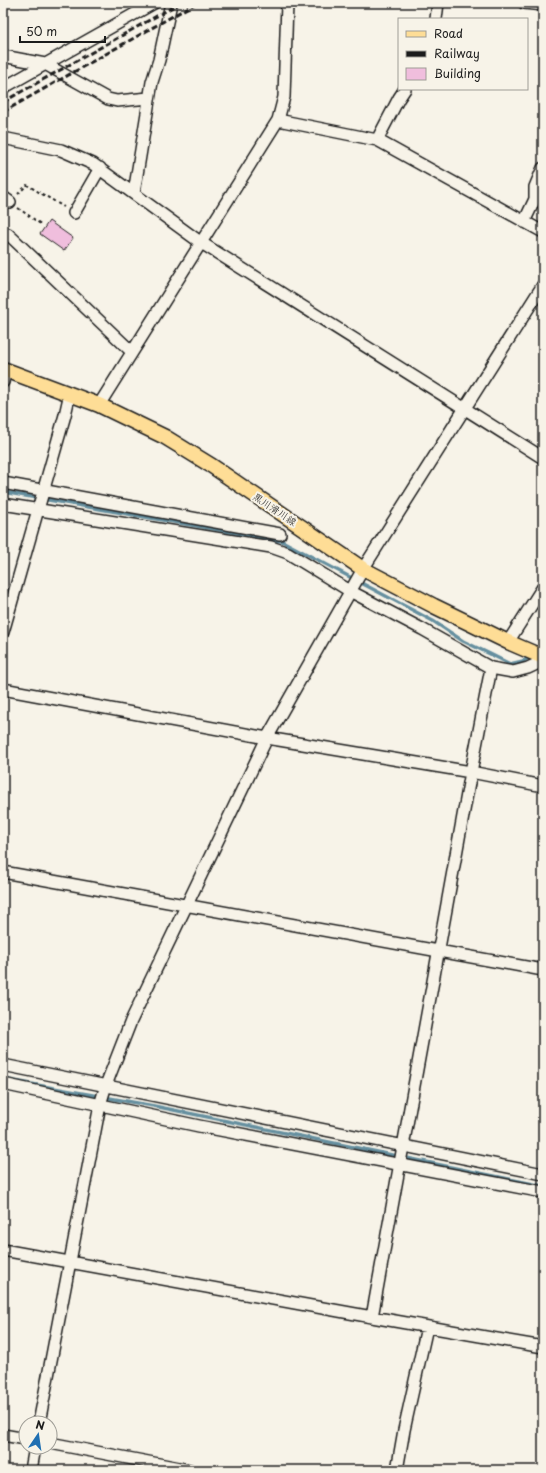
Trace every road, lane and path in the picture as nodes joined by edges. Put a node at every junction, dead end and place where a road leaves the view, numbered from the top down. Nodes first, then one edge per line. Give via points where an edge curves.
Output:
1 (154, 3) edge
2 (171, 3) edge
3 (287, 3) edge
4 (438, 3) edge
5 (524, 3) edge
6 (543, 5) edge
7 (436, 18) edge
8 (3, 56) edge
9 (44, 64) junction
10 (3, 88) edge
11 (404, 90) edge
12 (149, 98) junction
13 (278, 120) junction
14 (3, 138) edge
15 (376, 140) junction
16 (100, 168) junction
17 (543, 168) edge
18 (134, 193) junction
19 (6, 200) edge
20 (74, 213) joint
21 (524, 222) junction
22 (42, 225) dead end
23 (3, 232) edge
24 (543, 232) edge
25 (200, 242) junction
26 (543, 285) edge
27 (132, 352) junction
28 (4, 374) edge
29 (70, 394) junction
30 (100, 405) junction
31 (465, 409) junction
32 (543, 458) edge
33 (3, 483) edge
34 (44, 490) junction
35 (3, 504) edge
36 (38, 510) junction
37 (280, 534) dead end
38 (363, 569) junction
39 (543, 587) edge
40 (350, 591) junction
41 (6, 608) edge
42 (3, 632) edge
43 (508, 642) junction
44 (543, 657) edge
45 (543, 661) edge
46 (491, 668) junction
47 (3, 688) edge
48 (267, 738) junction
49 (471, 772) junction
50 (543, 786) edge
51 (3, 872) edge
52 (185, 906) junction
53 (438, 951) junction
54 (543, 970) edge
55 (3, 1065) edge
56 (3, 1084) edge
57 (105, 1087) junction
58 (100, 1105) junction
59 (403, 1146) junction
60 (400, 1165) junction
61 (543, 1174) edge
62 (543, 1192) edge
63 (3, 1250) edge
64 (70, 1262) junction
65 (372, 1317) junction
66 (427, 1327) junction
67 (543, 1347) edge
68 (41, 1415) edge
69 (3, 1435) edge
70 (18, 1438) edge
71 (58, 1445) edge
72 (34, 1455) edge
73 (31, 1470) edge
74 (190, 1470) edge
75 (397, 1470) edge

1 - 9 street
2 - 12 street
3 - 13 street via 284,97
4 - 7 street
5 - 6 street
8 - 9 street
9 - 10 street
9 - 12 street via 108,99 117,101
11 - 15 street
12 - 18 street
13 - 15 street
13 - 25 street
14 - 16 street via 61,150
15 - 21 street
16 - 18 street
16 - 20 street
17 - 21 street via 535,187 535,199
18 - 25 street
19 - 20 path via 27,186
19 - 22 path
21 - 24 street
23 - 27 street
25 - 27 street
25 - 31 street
26 - 31 street
27 - 30 street
28 - 29 main road, 黒川滑川線
29 - 30 main road, 黒川滑川線
29 - 34 street
30 - 38 main road, 黒川滑川線 via 165,437 212,466
31 - 32 street
31 - 38 street
33 - 34 street
34 - 36 street
34 - 37 street
35 - 36 street
36 - 40 street via 271,547 288,553
36 - 41 street
38 - 40 street
38 - 43 main road, 黒川滑川線
39 - 43 street
40 - 46 street
40 - 48 street
41 - 42 street
43 - 44 main road, 黒川滑川線
45 - 46 street via 513,672
46 - 49 street
47 - 48 street
48 - 49 street
48 - 52 street
49 - 50 street
49 - 53 street
51 - 52 street
52 - 53 street
52 - 57 street via 131,1021
53 - 54 street
53 - 59 street
55 - 57 street
56 - 58 street
57 - 58 street
57 - 59 street
58 - 60 street
58 - 64 street
59 - 60 street
59 - 61 street
60 - 62 street
60 - 65 street
63 - 64 street
64 - 65 street
64 - 68 street
65 - 66 street
66 - 67 street
66 - 75 street
69 - 70 street
71 - 74 street
72 - 73 street

